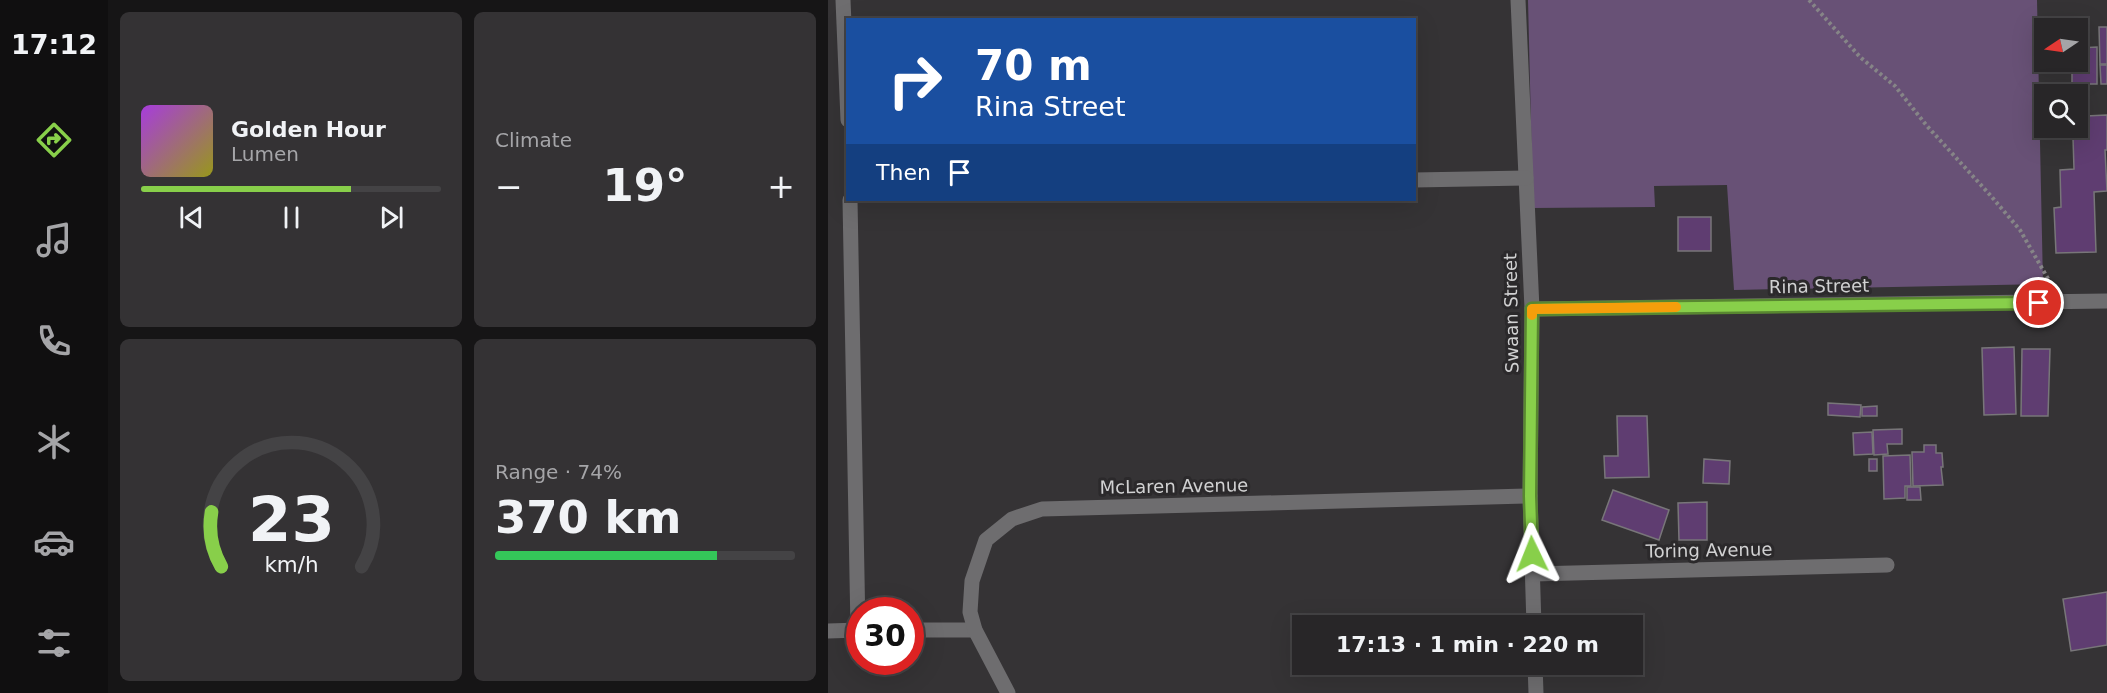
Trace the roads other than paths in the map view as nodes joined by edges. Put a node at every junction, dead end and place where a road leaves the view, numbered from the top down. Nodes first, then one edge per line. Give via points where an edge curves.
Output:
1 (843, 0) edge
2 (1518, 0) edge
3 (846, 72) edge
4 (1526, 178) junction
5 (1416, 180) edge
6 (850, 201) edge
7 (2107, 301) edge
8 (1532, 309) junction
9 (1530, 496) junction
10 (1887, 565) dead end
11 (1533, 574) junction
12 (858, 597) edge
13 (1534, 615) edge
14 (846, 630) edge
15 (924, 630) edge
16 (975, 630) junction
17 (828, 631) edge
18 (1535, 675) edge
19 (1008, 693) edge
20 (1536, 693) edge

1 - 3 street
2 - 4 street, Swaan Street
4 - 5 street
4 - 8 street, Swaan Street
6 - 12 street
7 - 8 street, Rina Street
8 - 9 street, Swaan Street
9 - 11 street, Swaan Street
9 - 16 street, McLaren Avenue via 1042,509 1012,519 986,540 972,580 970,612
10 - 11 street, Toring Avenue
11 - 13 street, Swaan Street
14 - 17 street
15 - 16 street
16 - 19 street, McLaren Avenue
18 - 20 street

